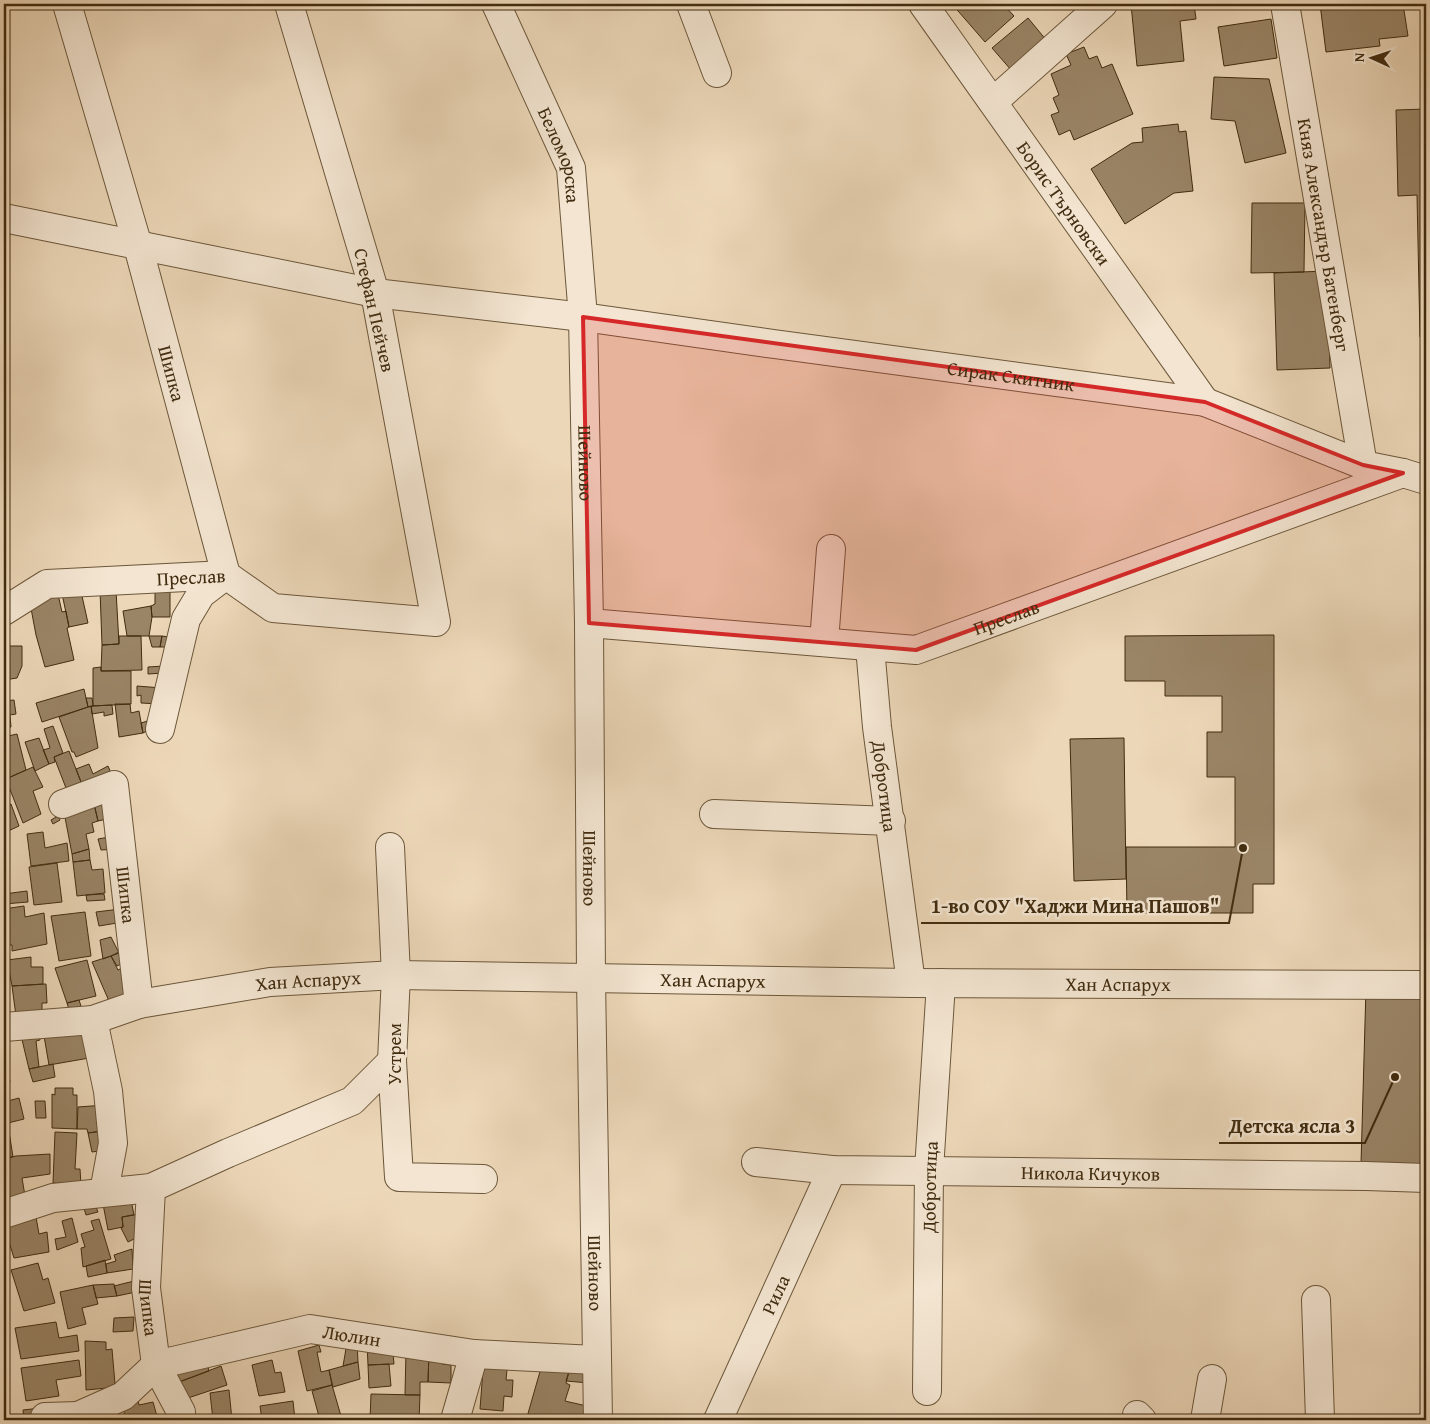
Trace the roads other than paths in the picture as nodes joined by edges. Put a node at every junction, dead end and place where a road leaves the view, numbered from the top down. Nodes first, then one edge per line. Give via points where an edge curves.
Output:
1 (67, 4) edge
2 (289, 4) edge
3 (496, 4) edge
4 (691, 4) edge
5 (924, 4) edge
6 (1103, 4) edge
7 (1285, 4) edge
8 (717, 73) dead end
9 (993, 102) junction
10 (4, 218) edge
11 (138, 246) junction
12 (375, 293) junction
13 (584, 317) junction
14 (1205, 402) junction
15 (1362, 465) junction
16 (1415, 477) edge
17 (831, 549) dead end
18 (226, 575) junction
19 (4, 611) edge
20 (436, 622) joint
21 (590, 623) junction
22 (824, 642) junction
23 (870, 647) junction
24 (160, 729) dead end
25 (62, 804) dead end
26 (714, 814) dead end
27 (891, 821) junction
28 (390, 847) dead end
29 (396, 975) junction
30 (591, 978) junction
31 (911, 983) junction
32 (941, 983) junction
33 (1426, 985) edge
34 (138, 1004) junction
35 (93, 1020) junction
36 (5, 1023) edge
37 (392, 1061) junction
38 (756, 1162) dead end
39 (832, 1170) junction
40 (929, 1170) junction
41 (1426, 1178) edge
42 (483, 1179) dead end
43 (150, 1188) junction
44 (104, 1192) junction
45 (4, 1214) edge
46 (1316, 1300) dead end
47 (474, 1354) junction
48 (596, 1360) junction
49 (156, 1365) junction
50 (1212, 1380) dead end
51 (927, 1391) dead end
52 (44, 1417) dead end
53 (78, 1418) edge
54 (181, 1420) edge
55 (455, 1420) edge
56 (598, 1420) edge
57 (718, 1420) edge
58 (1205, 1420) edge
59 (1320, 1420) edge

1 - 11 street, Шипка
2 - 12 street, Стефан Пейчев
3 - 13 street, Беломорска via 571,168
4 - 8 street
5 - 9 street, Борис Търновски
6 - 9 street
7 - 15 street, Княз Александър Батенберг
9 - 14 street, Борис Търновски
10 - 11 street, Сирак Скитник
11 - 12 street, Сирак Скитник
11 - 18 street, Шипка
12 - 13 street, Сирак Скитник
12 - 20 street, Стефан Пейчев
13 - 14 street, Сирак Скитник
13 - 21 street, Шейново
14 - 15 street, Сирак Скитник
15 - 16 street, Сирак Скитник
16 - 23 street, Преслав via 916,650
17 - 22 street
18 - 19 street, Преслав via 47,584
18 - 20 street, Преслав via 273,608
18 - 24 street via 201,594 186,619
21 - 22 street, Преслав
21 - 30 street, Шейново
22 - 23 street, Преслав
23 - 27 street, Добротица via 877,727
25 - 34 street, Шипка via 114,785
26 - 27 street
27 - 31 street, Добротица
28 - 29 street, Устрем
29 - 30 street, Хан Аспарух
29 - 34 street, Хан Аспарух via 270,982
29 - 37 street, Устрем
30 - 31 street, Хан Аспарух
30 - 48 street, Шейново
31 - 32 street, Хан Аспарух
32 - 33 street, Хан Аспарух
32 - 40 street, Добротица
34 - 35 street, Хан Аспарух
35 - 36 street, Хан Аспарух
35 - 44 street via 108,1091 113,1143
37 - 42 street, Устрем via 399,1177
37 - 43 street via 352,1101
38 - 39 street, Никола Кичуков
39 - 40 street, Никола Кичуков
39 - 57 street, Рила
40 - 41 street, Никола Кичуков
40 - 51 street, Добротица
43 - 44 street
43 - 49 street, Шипка via 146,1288
44 - 45 street via 53,1198
46 - 59 street
47 - 48 street, Люлин
47 - 49 street, Люлин via 310,1330
47 - 55 street
48 - 56 street, Шейново
49 - 53 street via 123,1396
49 - 54 street, Шипка via 181,1412
50 - 58 street
52 - 53 street

